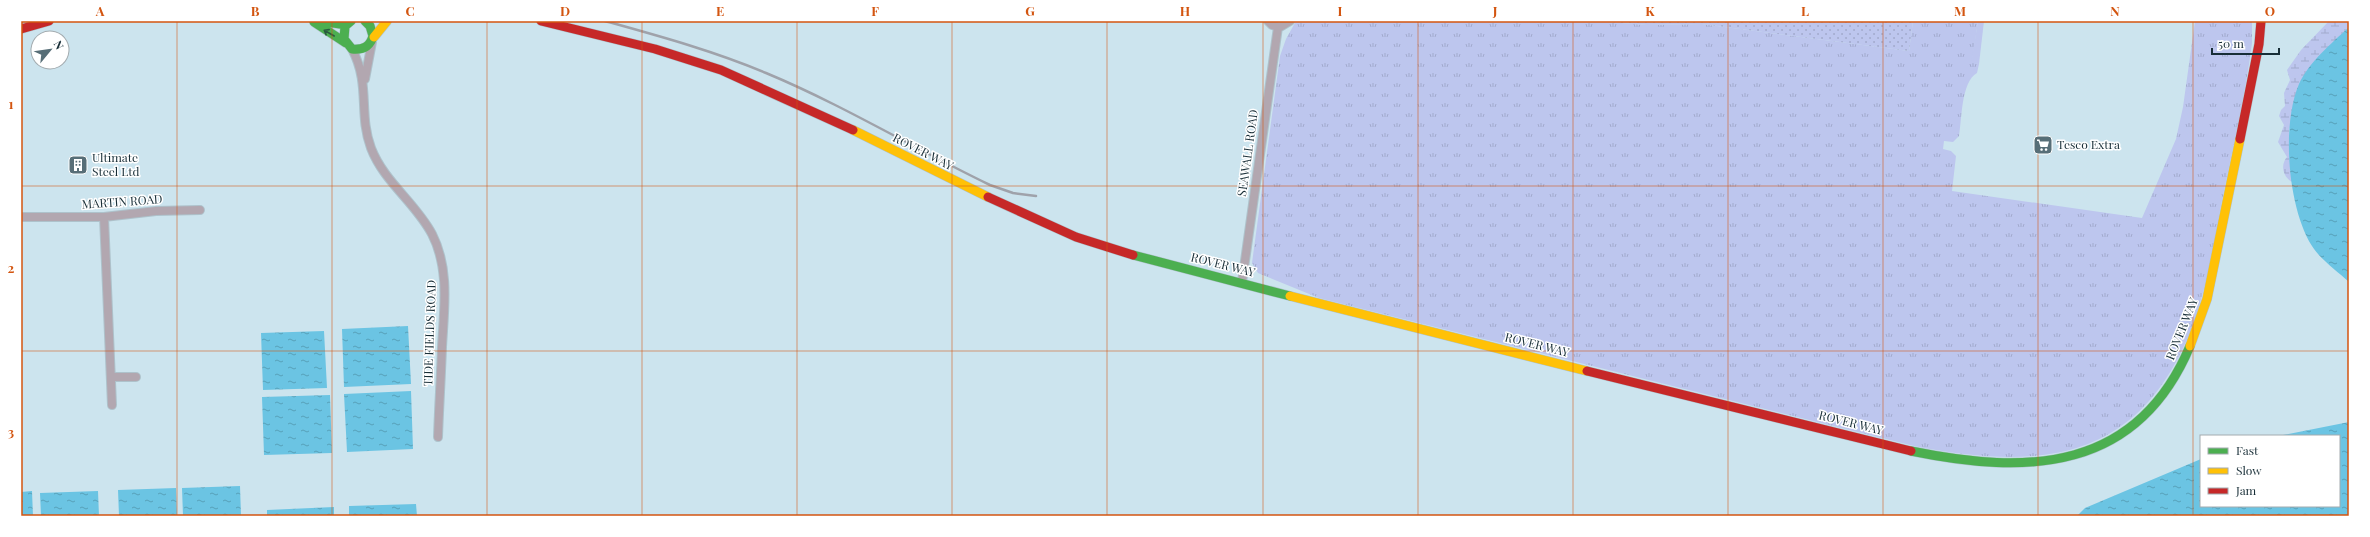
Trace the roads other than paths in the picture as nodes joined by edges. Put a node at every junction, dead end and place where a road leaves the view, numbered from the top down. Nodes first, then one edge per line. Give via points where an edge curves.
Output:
1 (49, 21) edge
2 (313, 21) edge
3 (319, 21) edge
4 (365, 21) edge
5 (387, 21) edge
6 (541, 21) edge
7 (1268, 21) edge
8 (1290, 21) edge
9 (2261, 21) edge
10 (350, 22) edge
11 (1278, 27) junction
12 (23, 30) edge
13 (373, 40) junction
14 (349, 46) junction
15 (364, 84) junction
16 (200, 210) dead end
17 (21, 217) edge
18 (104, 217) junction
19 (1242, 282) junction
20 (111, 377) junction
21 (136, 377) dead end
22 (112, 405) dead end
23 (438, 437) dead end

1 - 12 street
2 - 3 street
14 -> 2 street
3 - 10 street via 340,24
4 - 13 street via 372,28
5 - 13 street
6 - 19 street, ROVER WAY via 655,49 722,70 818,112 1041,223 1118,251
7 - 11 street
8 - 11 street via 1285,26
9 - 19 street, ROVER WAY via 2217,258 2207,299 2189,349 2168,388 2146,414 2105,442 2066,458 2005,464 1971,462 1929,455 1352,312
10 - 14 street via 345,26 343,34
11 - 19 street, SEAWALL ROAD
13 - 14 street via 361,50
13 - 15 street, TIDE FIELDS ROAD
14 - 15 street, TIDE FIELDS ROAD via 362,72
15 - 23 street, TIDE FIELDS ROAD via 368,138 375,158 386,176 426,224 435,239 441,260 445,291
16 - 18 street, MARTIN ROAD via 156,211
17 - 18 street, MARTIN ROAD
18 - 20 street
20 - 21 street
20 - 22 street

